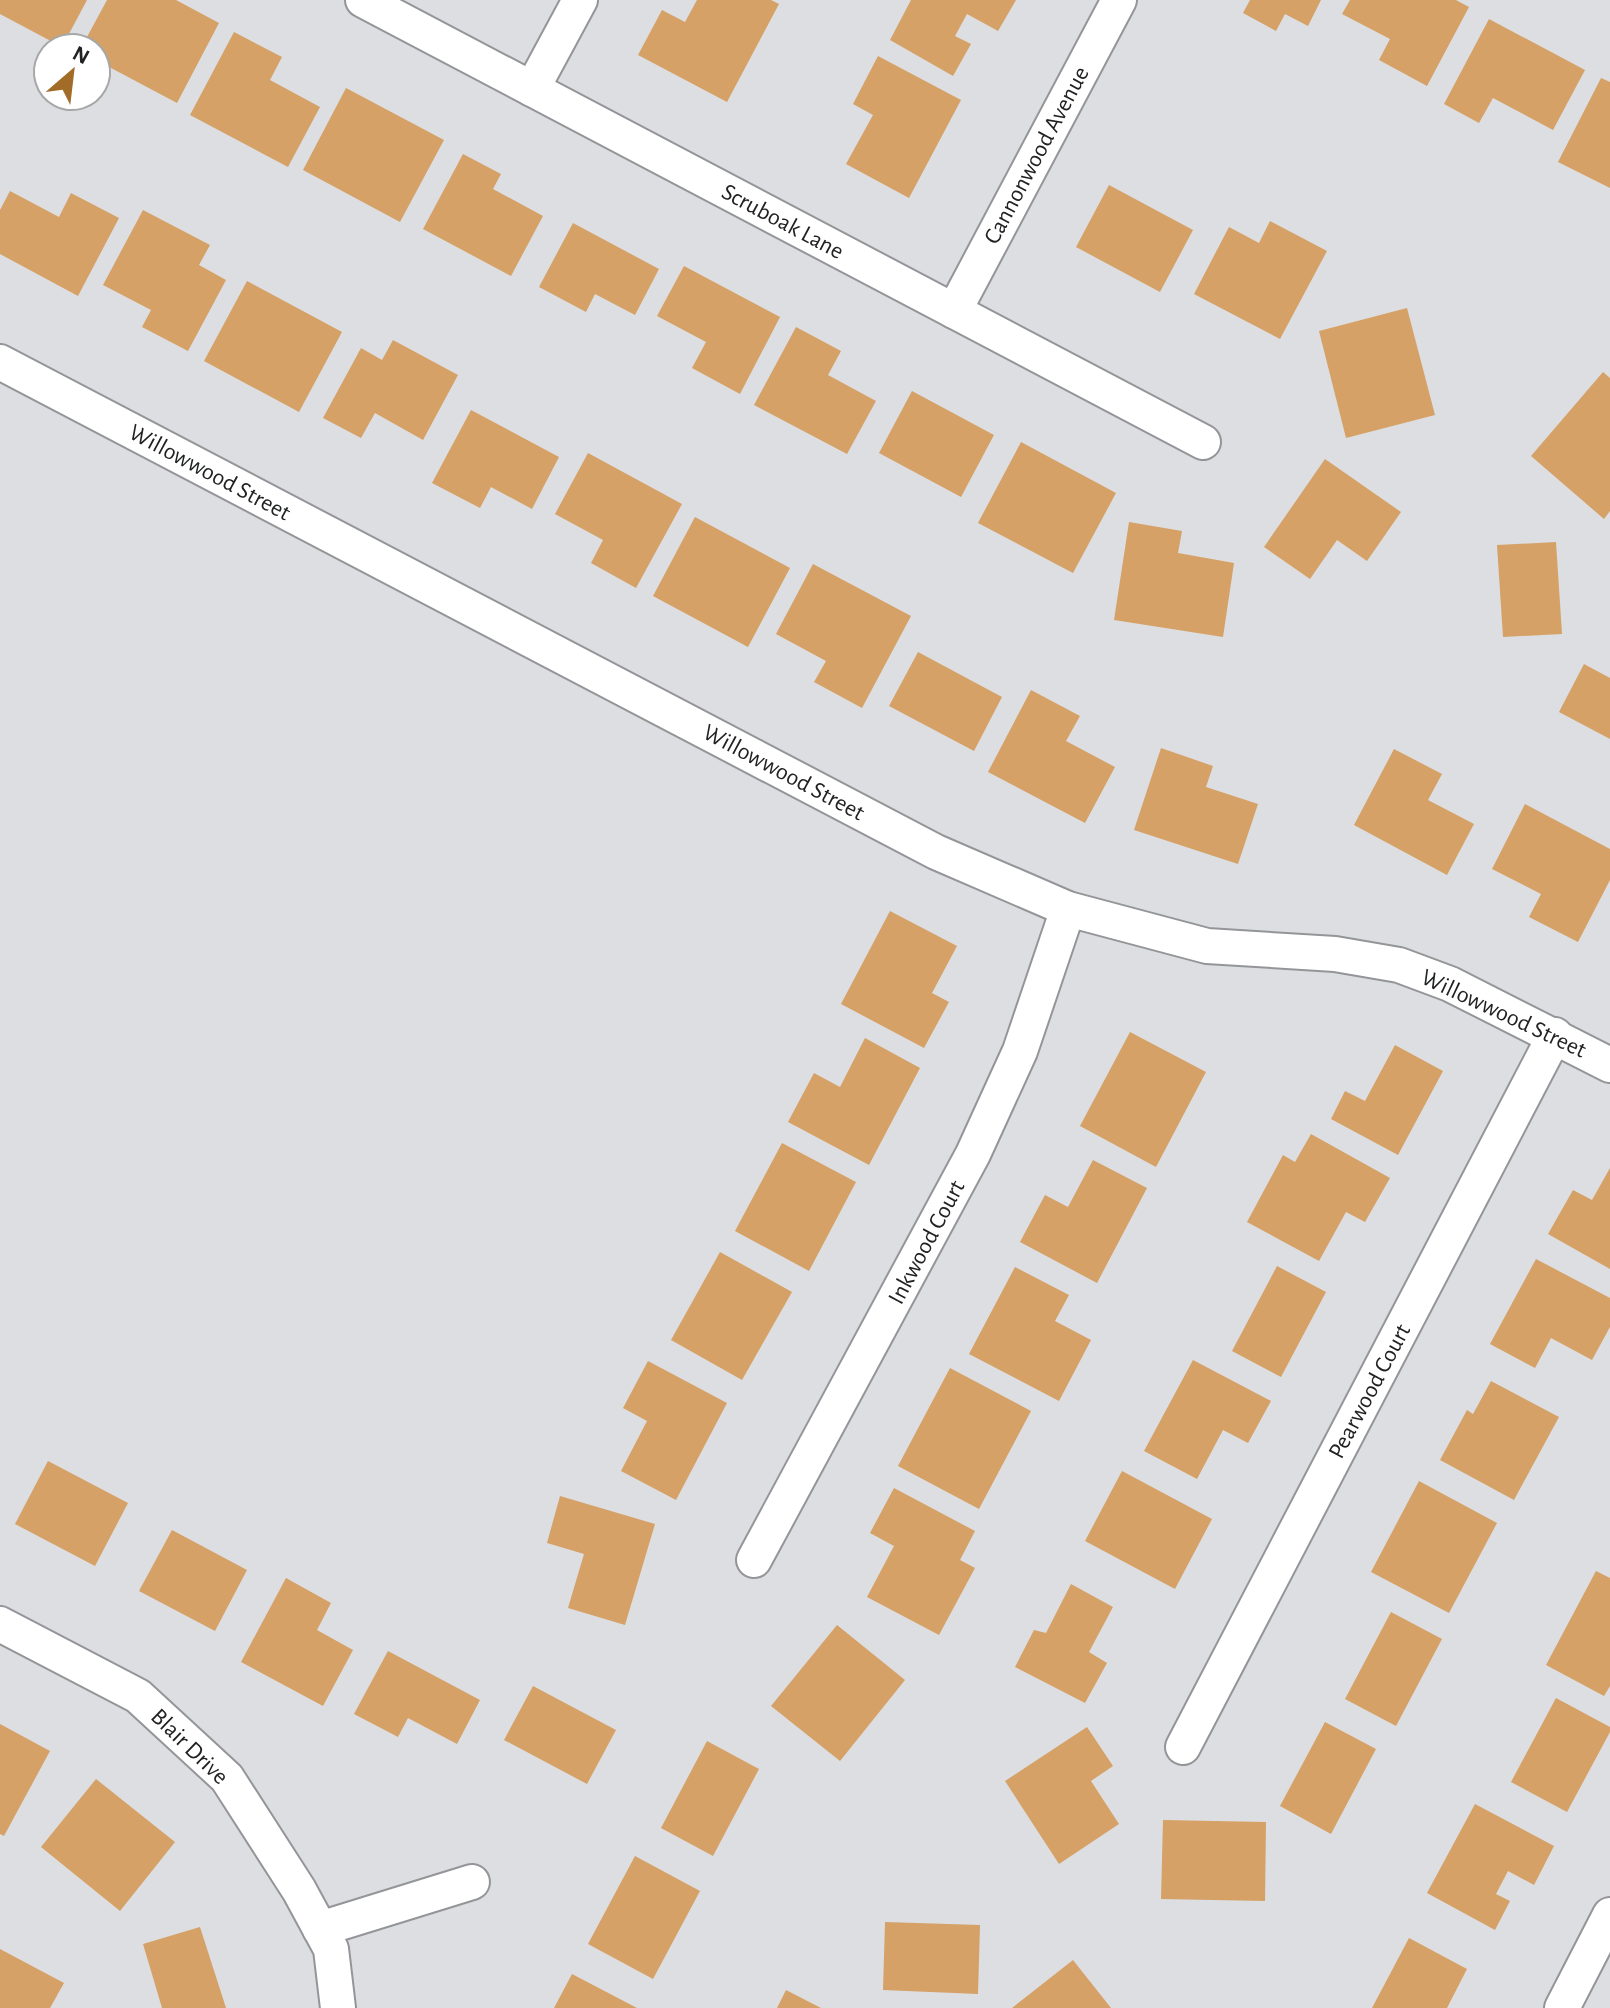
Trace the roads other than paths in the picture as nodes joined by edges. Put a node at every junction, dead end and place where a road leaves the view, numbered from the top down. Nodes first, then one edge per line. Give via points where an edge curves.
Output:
1 (363, 0) edge
2 (580, 0) edge
3 (1119, 0) edge
4 (532, 89) junction
5 (954, 311) junction
6 (0, 362) edge
7 (1203, 442) dead end
8 (1068, 909) junction
9 (1555, 1035) junction
10 (1610, 1065) edge
11 (754, 1560) dead end
12 (0, 1624) edge
13 (1183, 1747) dead end
14 (472, 1882) dead end
15 (1610, 1915) edge
16 (320, 1929) junction
17 (338, 2008) edge
18 (1562, 2008) edge

1 - 4 street, Scruboak Lane
2 - 4 street
3 - 5 street, Cannonwood Avenue
4 - 5 street, Scruboak Lane
5 - 7 street, Scruboak Lane
6 - 8 street, Willowwood Street via 936,852
8 - 9 street, Willowwood Street via 1207,946 1335,954 1399,965
8 - 11 street, Inkwood Court via 1020,1051 973,1154
9 - 10 street, Willowwood Street
9 - 13 street, Pearwood Court
12 - 16 street, Blair Drive via 138,1696 227,1778
14 - 16 street
15 - 18 street
16 - 17 street, Blair Drive via 331,1949

